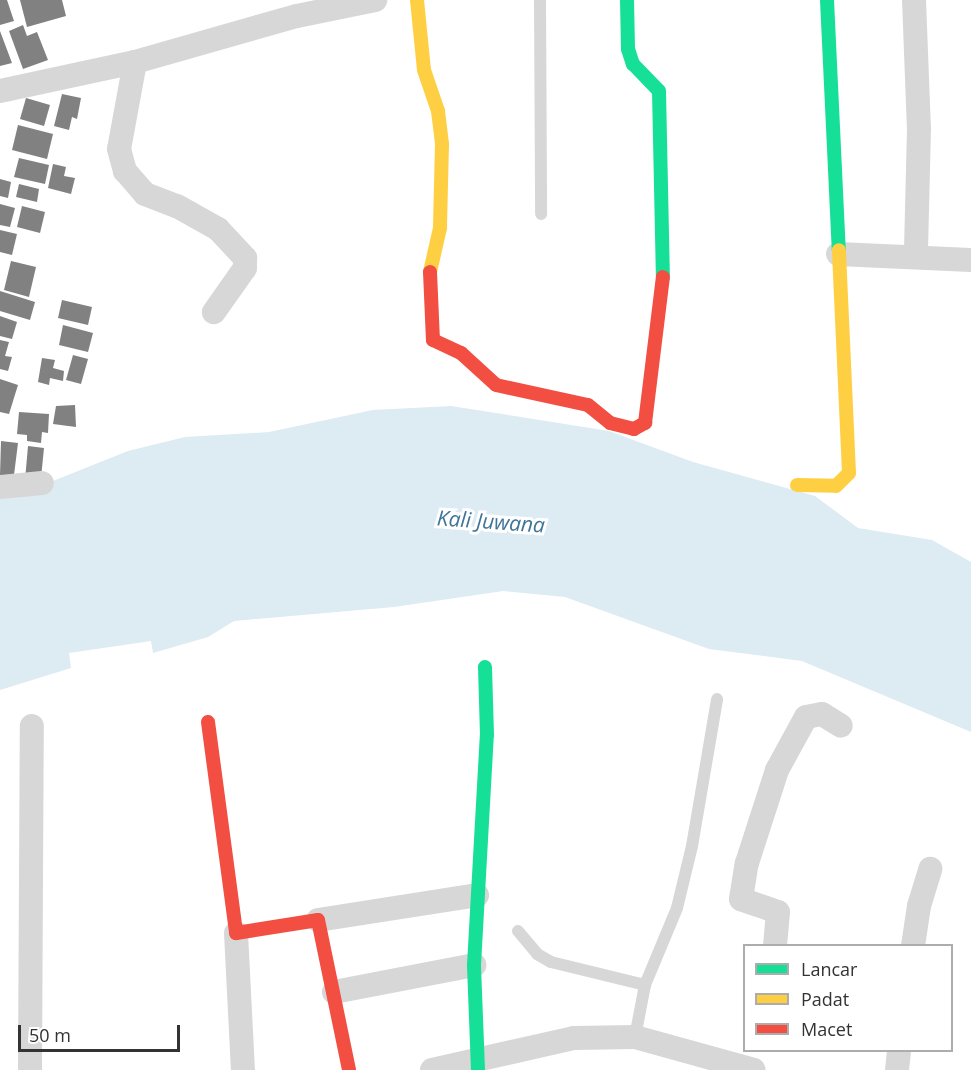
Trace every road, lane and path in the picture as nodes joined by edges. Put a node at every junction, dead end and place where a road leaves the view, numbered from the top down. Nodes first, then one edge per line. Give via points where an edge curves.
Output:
1 (375, 0) edge
2 (417, 0) edge
3 (540, 0) edge
4 (627, 0) edge
5 (827, 0) edge
6 (914, 0) edge
7 (296, 8) edge
8 (135, 62) junction
9 (1, 94) edge
10 (541, 214) dead end
11 (838, 254) junction
12 (915, 255) junction
13 (971, 260) edge
14 (214, 312) dead end
15 (42, 483) dead end
16 (797, 485) dead end
17 (0, 488) edge
18 (485, 667) dead end
19 (717, 699) dead end
20 (208, 722) dead end
21 (32, 726) dead end
22 (841, 726) dead end
23 (930, 869) dead end
24 (477, 895) junction
25 (318, 920) junction
26 (518, 932) dead end
27 (236, 933) junction
28 (775, 944) edge
29 (913, 944) edge
30 (474, 965) junction
31 (645, 985) junction
32 (334, 992) junction
33 (635, 1037) junction
34 (756, 1052) edge
35 (899, 1052) edge
36 (478, 1064) edge
37 (30, 1070) edge
38 (243, 1070) edge
39 (349, 1070) edge
40 (432, 1070) edge
41 (753, 1070) edge
42 (897, 1070) edge

1 - 7 street
2 - 4 street via 424,70 438,111 442,144 440,228 429,274 433,340 461,353 496,385 588,405 610,423 634,429 645,423 664,270 663,148 659,91 633,64 628,49
3 - 10 lane
5 - 11 street
6 - 12 street via 919,128
7 - 8 street
8 - 9 street
8 - 14 street via 119,149 125,171 145,194 177,206 218,229 245,258 245,268
11 - 12 street
11 - 16 street via 849,473 836,486
12 - 13 street
15 - 17 street
18 - 24 street via 487,735
19 - 31 lane via 692,846 677,908
20 - 27 street
21 - 37 street
22 - 28 street via 822,714 806,717 777,771 747,863 741,899 778,912
23 - 29 street
24 - 25 street
24 - 30 street
25 - 27 street
25 - 32 street
26 - 31 lane via 537,954 551,962
27 - 38 street
30 - 32 street
30 - 36 street
31 - 33 lane
32 - 39 street
33 - 36 street via 574,1038
33 - 41 street
34 - 41 street
35 - 42 street
36 - 40 street

